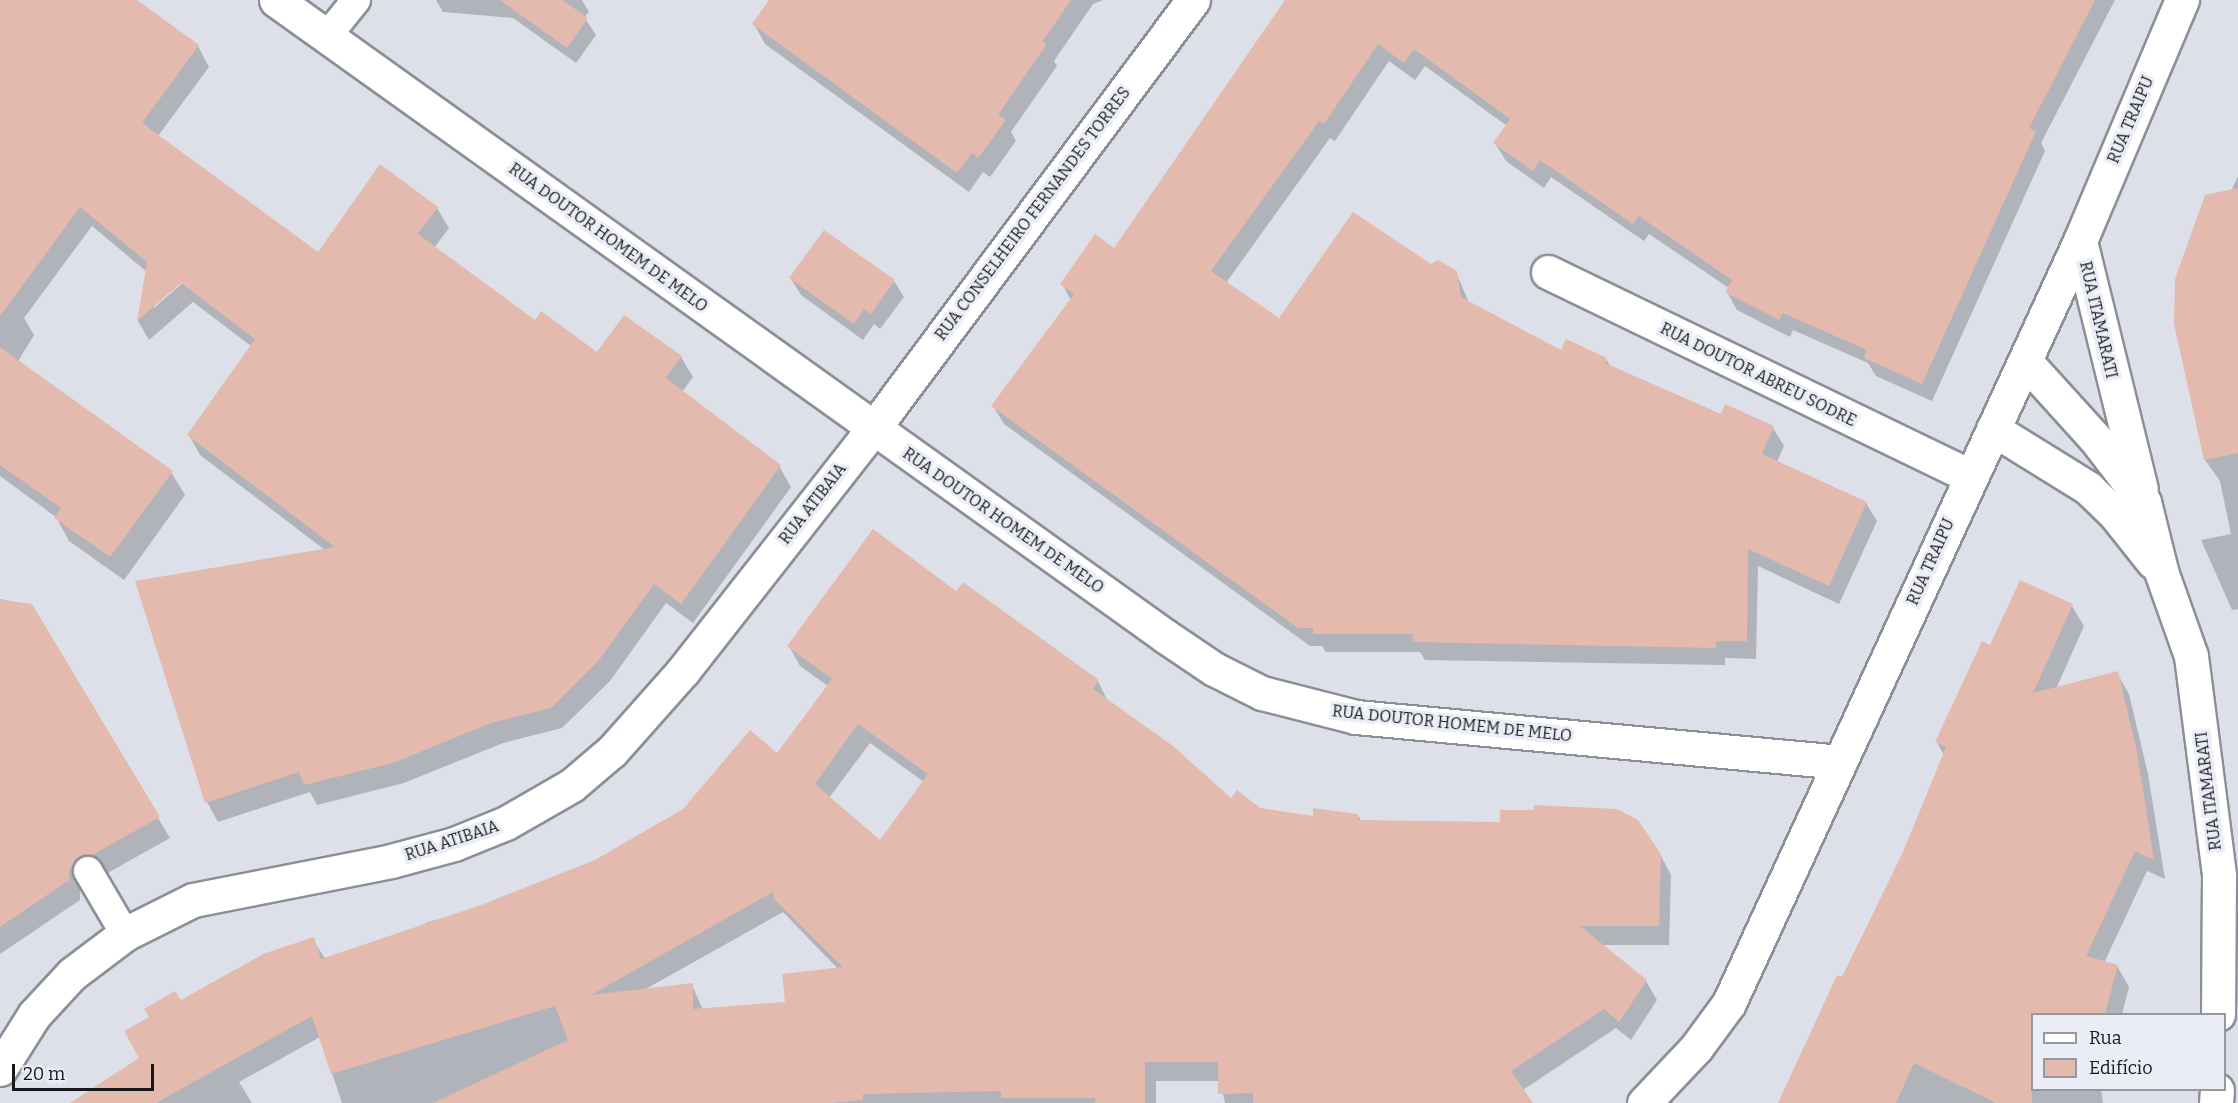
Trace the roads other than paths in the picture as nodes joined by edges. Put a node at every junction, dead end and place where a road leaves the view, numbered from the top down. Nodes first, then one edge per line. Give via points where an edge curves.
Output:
1 (276, 0) edge
2 (356, 0) edge
3 (1193, 0) edge
4 (2182, 0) edge
5 (328, 35) junction
6 (2080, 242) junction
7 (1548, 272) dead end
8 (2025, 361) junction
9 (873, 429) junction
10 (1993, 429) junction
11 (1970, 476) junction
12 (2145, 502) junction
13 (2162, 574) junction
14 (1840, 762) junction
15 (88, 871) dead end
16 (125, 934) junction
17 (2217, 1013) edge
18 (0, 1069) edge
19 (1644, 1103) edge

1 - 5 street, RUA DOUTOR HOMEM DE MELO
2 - 5 lane
3 - 9 street, RUA CONSELHEIRO FERNANDES TORRES
4 - 6 street, RUA TRAIPU
5 - 9 street, RUA DOUTOR HOMEM DE MELO
6 - 8 street, RUA TRAIPU
6 - 12 street, RUA ITAMARATI
7 - 11 street, RUA DOUTOR ABREU SODRE
8 - 10 street, RUA TRAIPU
8 - 12 street, RUA ITAMARATI via 2094,437
9 - 14 street, RUA DOUTOR HOMEM DE MELO via 1165,636 1214,669 1262,693 1356,717
9 - 16 street, RUA ATIBAIA via 660,700 572,785 506,823 454,844 391,861 193,900
10 - 11 street, RUA TRAIPU
10 - 13 street, RUA ITAMARATI via 2088,488 2115,514
11 - 14 street, RUA TRAIPU
12 - 13 street, RUA ITAMARATI
13 - 17 street, RUA ITAMARATI via 2191,656 2203,738 2219,876
14 - 19 street, RUA TRAIPU via 1729,1003 1696,1048
15 - 16 lane
16 - 18 street, RUA ATIBAIA via 72,974 34,1015

